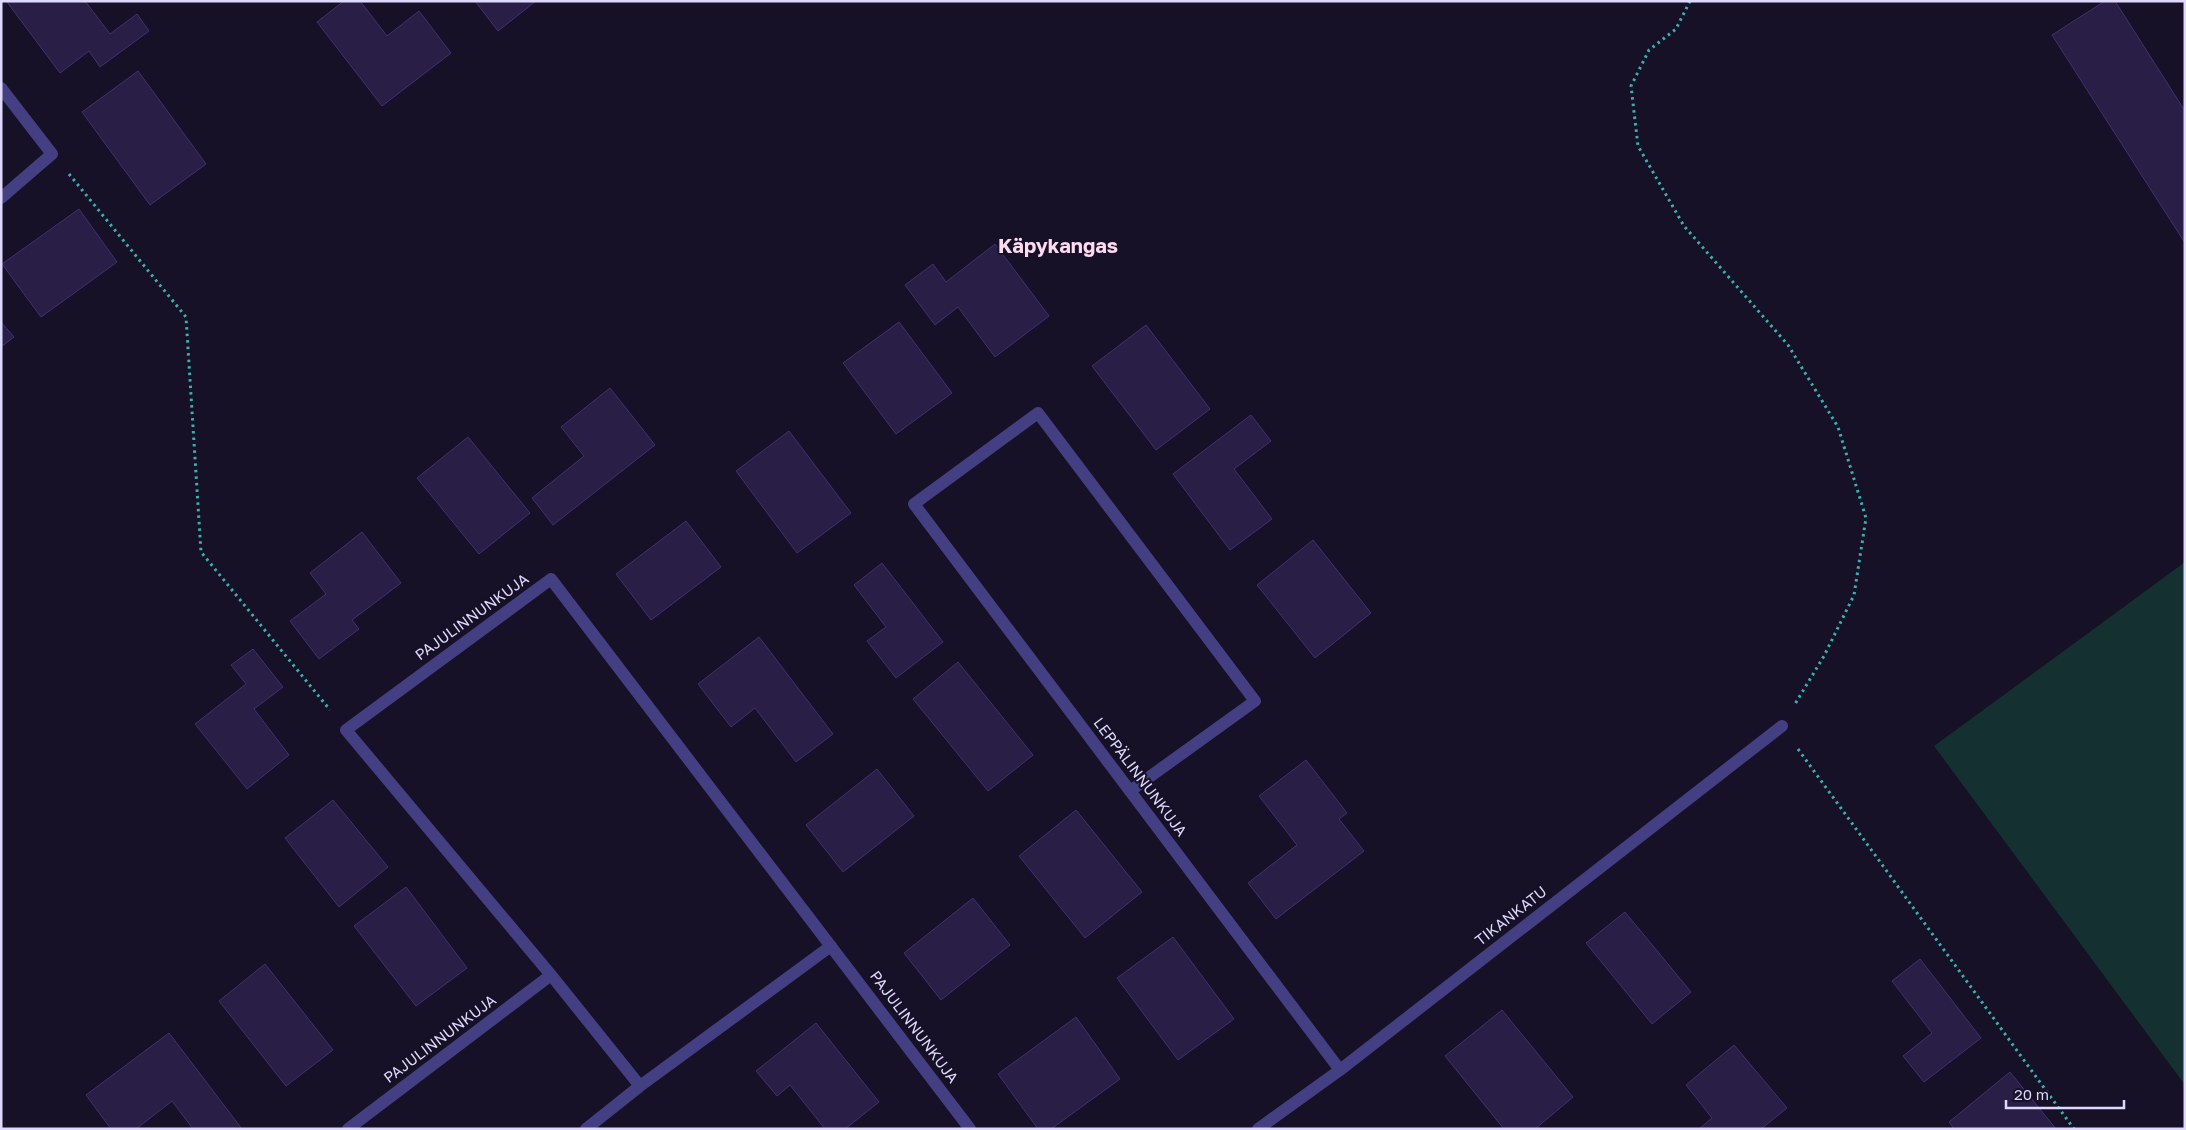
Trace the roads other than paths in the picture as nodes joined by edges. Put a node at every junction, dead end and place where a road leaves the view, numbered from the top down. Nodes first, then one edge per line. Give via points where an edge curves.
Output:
1 (1, 88) edge
2 (1, 198) edge
3 (1782, 726) road end
4 (1130, 791) junction
5 (831, 946) junction
6 (551, 975) junction
7 (1340, 1070) junction
8 (640, 1086) junction
9 (348, 1129) edge
10 (586, 1129) edge
11 (970, 1129) edge
12 (1258, 1129) edge

1 - 2 street via 52,154
3 - 7 street, TIKANKATU
4 - 4 street, LEPPÄLINNUNKUJA via 914,504 1038,413 1255,701
4 - 7 street, LEPPÄLINNUNKUJA
5 - 6 street, PAJULINNUNKUJA via 551,579 346,730
5 - 8 street
5 - 11 street, PAJULINNUNKUJA
6 - 8 street
6 - 9 street, PAJULINNUNKUJA
7 - 12 street, TIKANKATU
8 - 10 street

